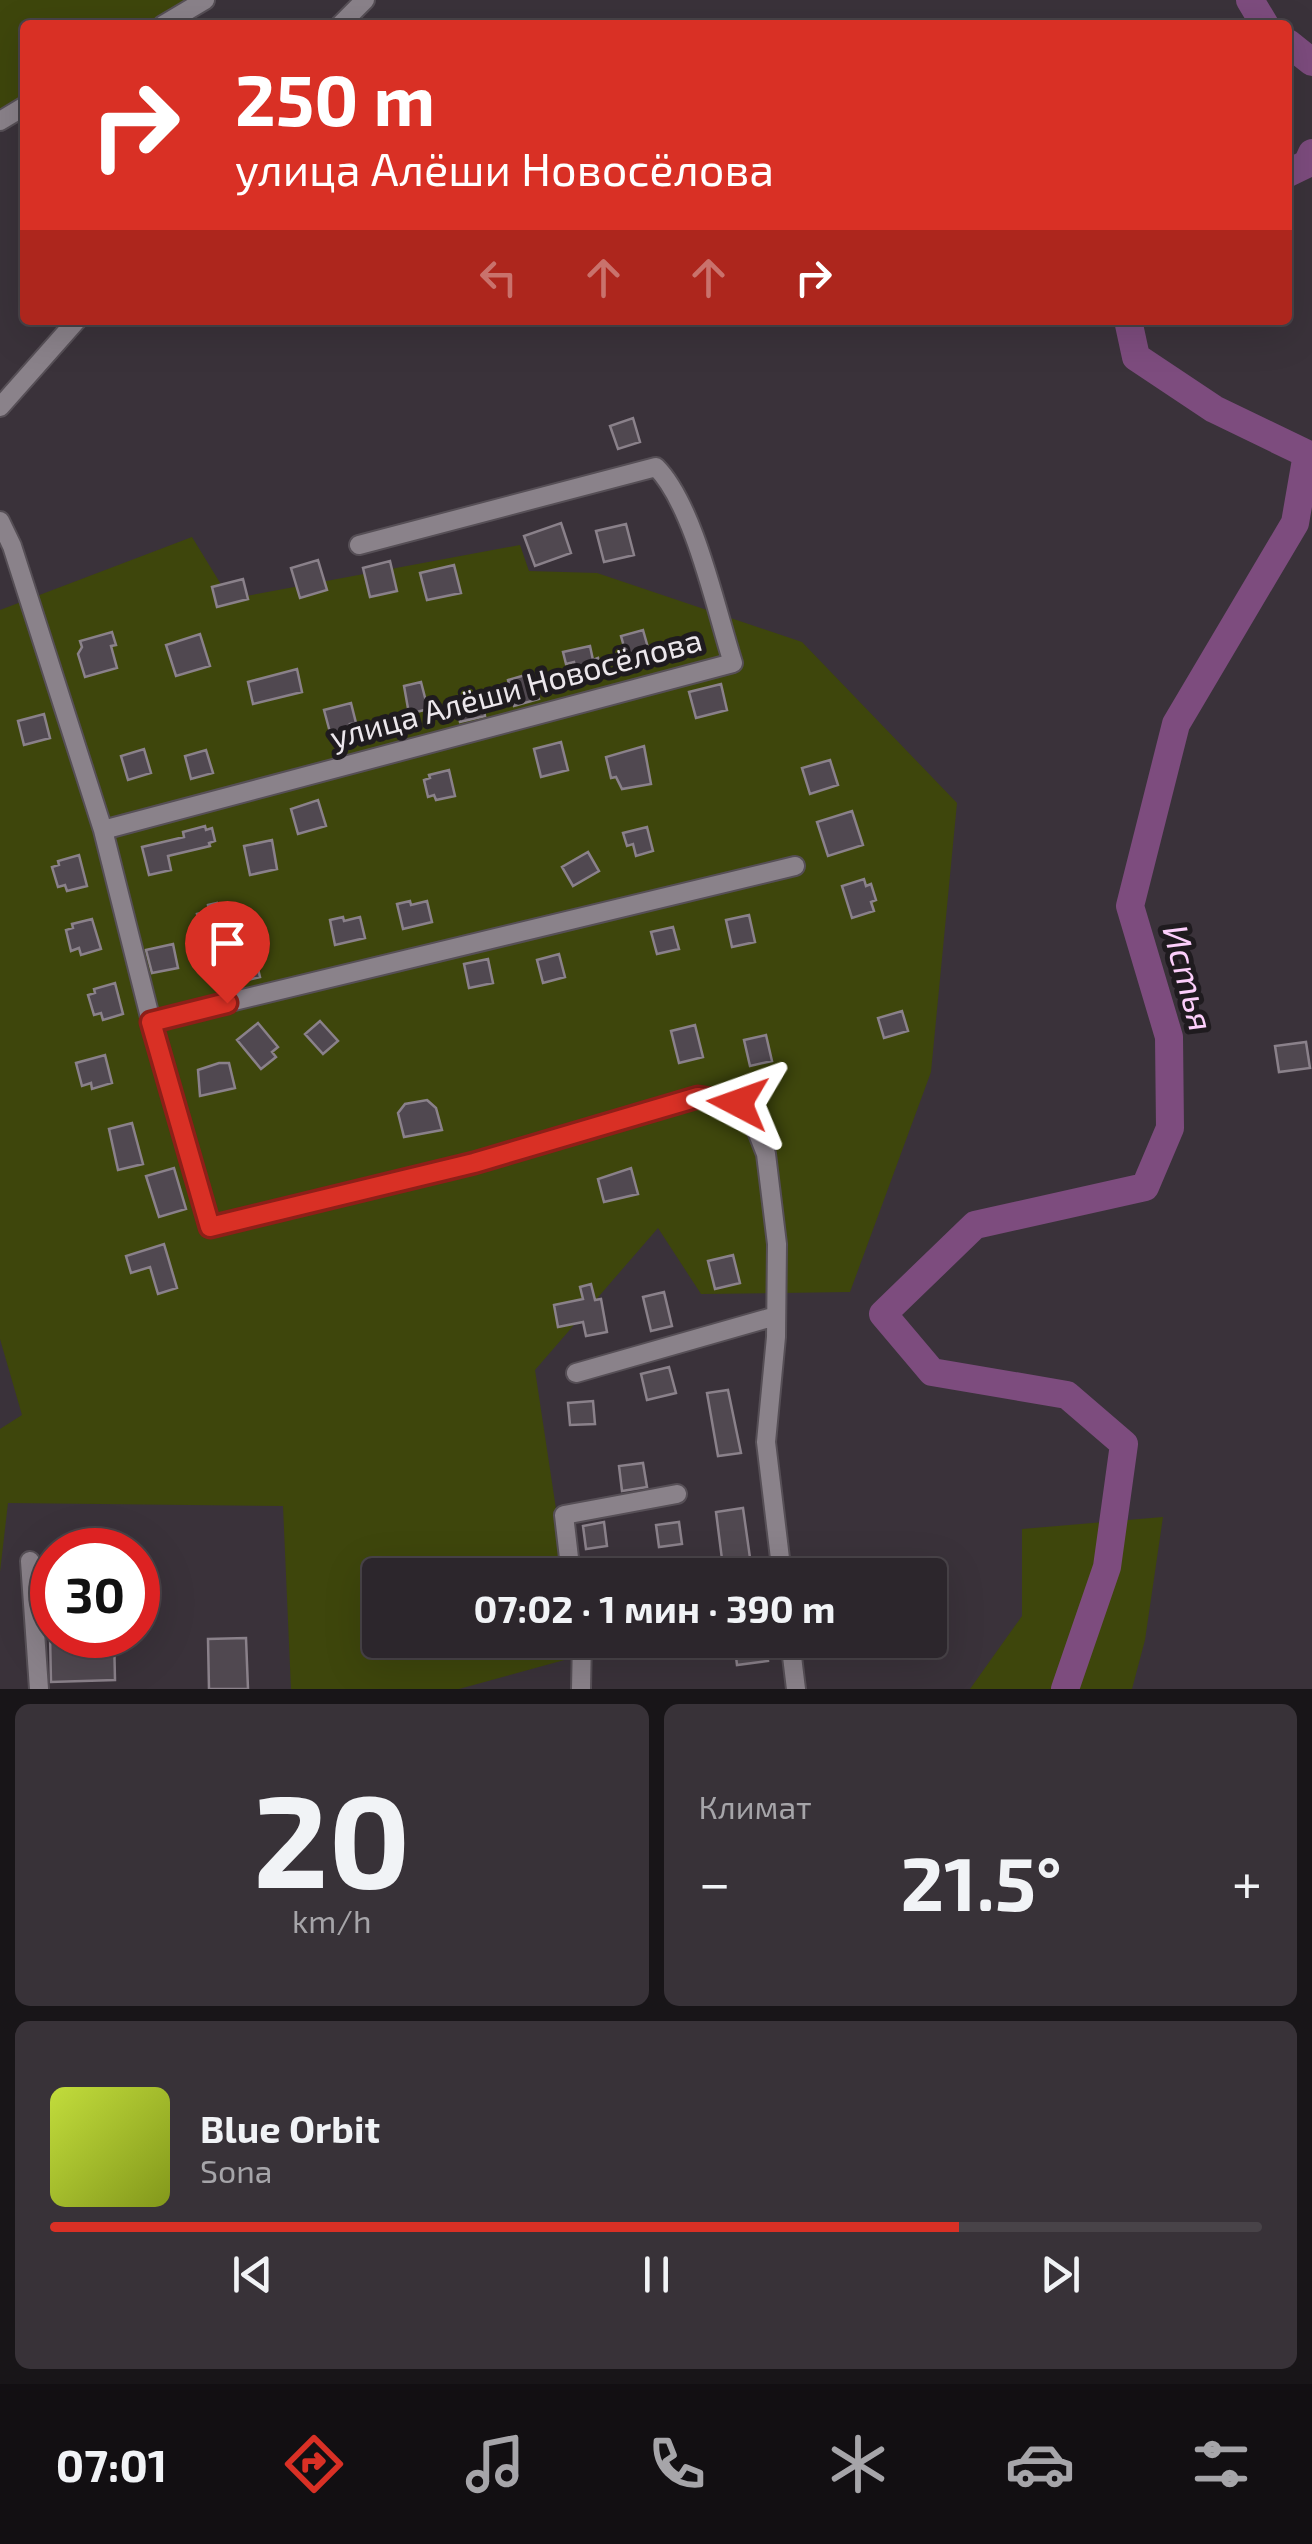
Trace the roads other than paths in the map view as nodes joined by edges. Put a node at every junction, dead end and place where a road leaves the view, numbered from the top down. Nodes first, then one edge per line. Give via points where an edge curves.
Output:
1 (206, 0) edge
2 (366, 0) edge
3 (172, 20) edge
4 (345, 20) edge
5 (73, 325) edge
6 (0, 407) edge
7 (0, 521) edge
8 (359, 545) dead end
9 (102, 830) junction
10 (794, 866) dead end
11 (151, 1022) junction
12 (776, 1316) junction
13 (576, 1373) dead end
14 (677, 1494) dead end
15 (569, 1558) edge
16 (780, 1558) edge
17 (37, 1658) edge
18 (582, 1658) edge
19 (792, 1658) edge
20 (39, 1689) edge
21 (581, 1689) edge
22 (796, 1689) edge

1 - 3 street
2 - 4 street
5 - 6 street
7 - 9 street
8 - 9 street, улица Алёши Новосёлова via 656,467 687,519 732,663
9 - 11 street
10 - 11 street
11 - 12 street via 210,1227 474,1163 698,1097 738,1103 766,1154 777,1244
12 - 13 street
12 - 16 street via 766,1442
14 - 15 street via 564,1515
17 - 20 street
18 - 21 street
19 - 22 street

